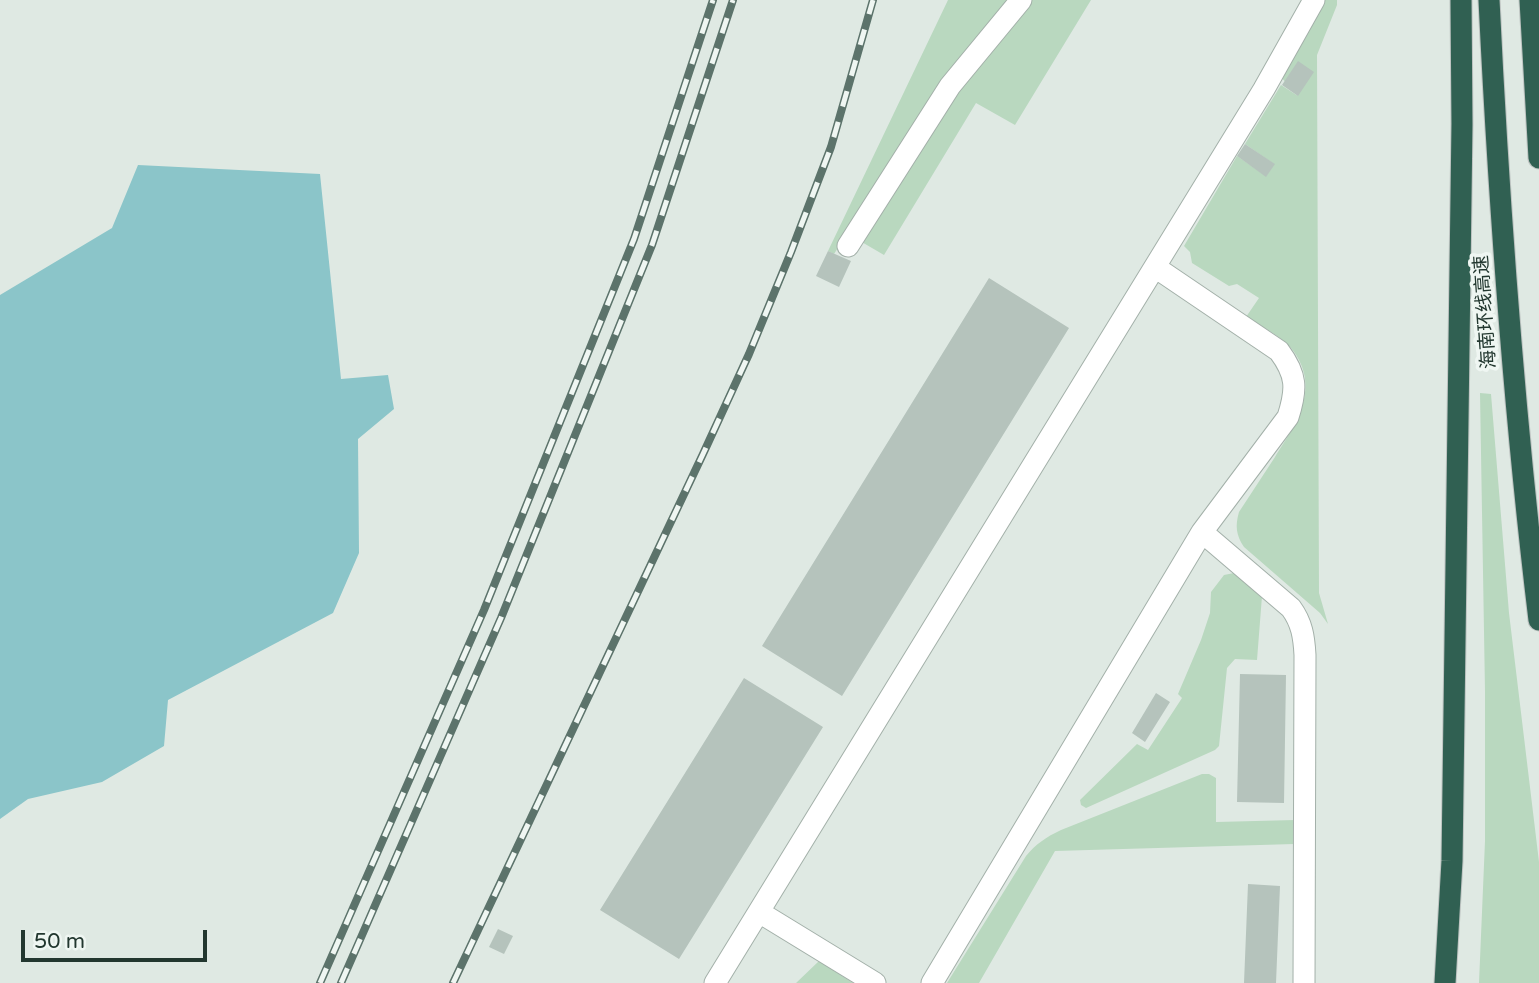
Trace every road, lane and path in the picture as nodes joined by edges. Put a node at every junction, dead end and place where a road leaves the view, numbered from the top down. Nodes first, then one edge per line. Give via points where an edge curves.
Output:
1 (1021, 0) edge
2 (1314, 0) edge
3 (1461, 0) edge
4 (1489, 0) edge
5 (1530, 0) edge
6 (1539, 158) edge
7 (848, 246) dead end
8 (1155, 267) junction
9 (1202, 532) junction
10 (1539, 620) edge
11 (759, 912) junction
12 (715, 983) edge
13 (875, 983) edge
14 (932, 983) edge
15 (1304, 983) edge
16 (1445, 983) edge

1 - 7 lane via 950,86
2 - 8 lane
3 - 16 highway via 1452,861
4 - 10 highway, 海南环线高速 via 1515,400
5 - 6 highway
8 - 9 lane via 1279,351 1294,382 1288,417
8 - 11 lane
9 - 14 lane
9 - 15 lane via 1291,608 1303,630
11 - 12 lane
11 - 13 lane

